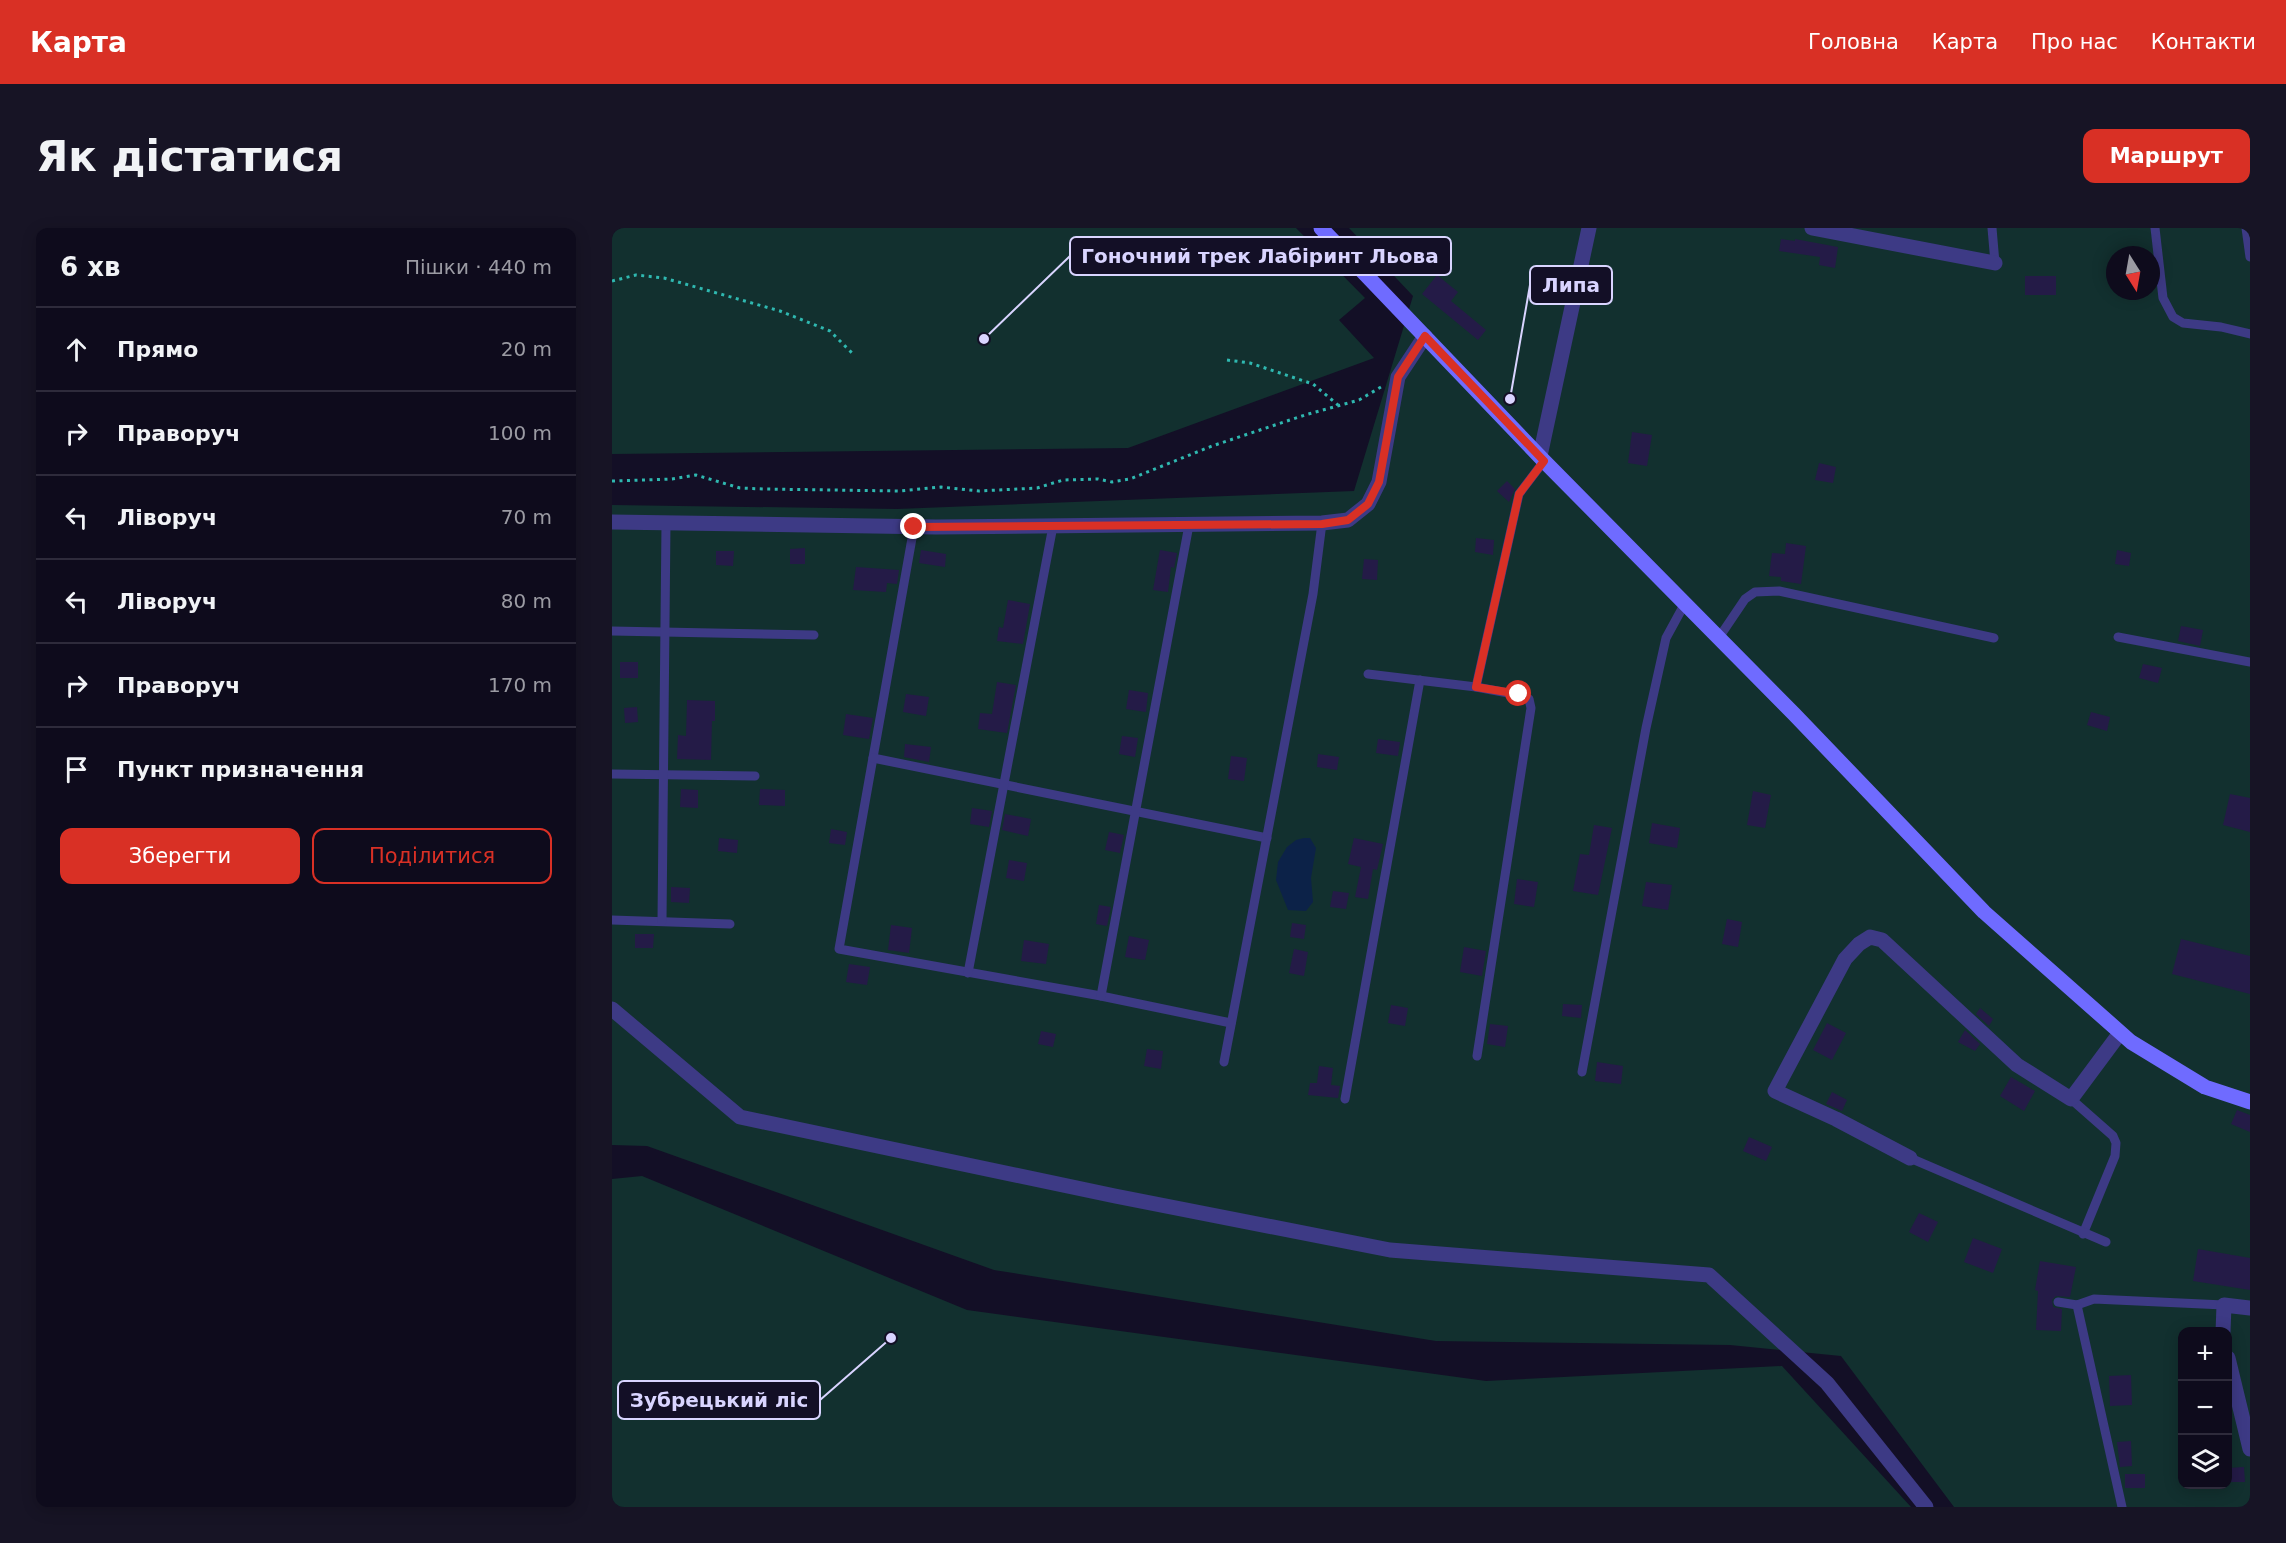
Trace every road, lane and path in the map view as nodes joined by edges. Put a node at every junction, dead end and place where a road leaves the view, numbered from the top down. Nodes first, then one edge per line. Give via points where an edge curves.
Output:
1 (1321, 228) edge
2 (1588, 228) edge
3 (1812, 228) edge
4 (1992, 228) edge
5 (2155, 228) edge
6 (2246, 228) edge
7 (1842, 231) edge
8 (2250, 257) edge
9 (1995, 262) joint
10 (612, 281) edge
11 (2250, 334) edge
12 (1425, 336) junction
13 (854, 354) dead end
14 (1227, 360) dead end
15 (1398, 377) junction
16 (1338, 405) junction
17 (1542, 458) junction
18 (612, 482) edge
19 (612, 522) edge
20 (666, 523) junction
21 (1322, 524) junction
22 (1189, 525) junction
23 (1053, 526) junction
24 (914, 527) junction
25 (1684, 605) junction
26 (612, 631) edge
27 (664, 632) junction
28 (814, 635) dead end
29 (2118, 637) dead end
30 (1994, 638) dead end
31 (1718, 639) junction
32 (2250, 662) edge
33 (1368, 674) dead end
34 (1420, 680) junction
35 (1476, 687) junction
36 (873, 759) junction
37 (612, 774) edge
38 (663, 775) junction
39 (754, 776) dead end
40 (1004, 785) junction
41 (1135, 811) junction
42 (1267, 838) junction
43 (612, 920) edge
44 (662, 921) junction
45 (730, 924) dead end
46 (968, 973) junction
47 (1101, 996) junction
48 (612, 1009) edge
49 (1232, 1023) junction
50 (2120, 1033) junction
51 (1477, 1056) dead end
52 (1224, 1062) dead end
53 (1582, 1072) dead end
54 (1345, 1099) dead end
55 (2071, 1099) junction
56 (2250, 1102) edge
57 (1910, 1158) joint
58 (2083, 1233) junction
59 (2106, 1242) dead end
60 (2058, 1302) dead end
61 (2077, 1305) junction
62 (2224, 1305) junction
63 (2250, 1308) edge
64 (2223, 1327) edge
65 (2232, 1375) edge
66 (2250, 1449) edge
67 (1926, 1507) edge
68 (2122, 1507) edge

1 - 12 street
2 - 17 street
3 - 7 street
4 - 9 lane
5 - 11 lane via 2163,298 2173,317 2183,323
6 - 8 lane
7 - 9 street
10 - 13 path via 636,275 664,278 780,311 830,331
12 - 15 street
12 - 17 street
14 - 16 path via 1250,363 1313,384
15 - 16 path via 1359,400
15 - 21 street via 1379,482 1368,504 1348,520
16 - 18 path via 1112,482 1063,480 1037,488 979,491 941,487 899,491 740,488 696,475
17 - 25 street
17 - 35 lane via 1519,494
19 - 20 street
20 - 24 street
20 - 27 lane
21 - 22 street
21 - 42 lane via 1313,594
22 - 23 street
22 - 41 lane
23 - 24 street
23 - 40 lane
24 - 36 lane
25 - 31 street
25 - 53 lane via 1665,639
26 - 27 lane
27 - 28 lane
27 - 38 lane
29 - 32 lane
30 - 31 lane via 1779,591 1755,592 1744,599
31 - 50 street via 1984,912
33 - 34 lane
34 - 35 lane
34 - 54 lane
35 - 51 lane via 1519,694 1529,699 1531,708
36 - 40 lane
36 - 46 lane via 839,949
37 - 38 lane
38 - 39 lane
38 - 44 lane
40 - 41 lane
40 - 46 lane
41 - 42 lane
41 - 47 lane
42 - 49 lane
43 - 44 lane
44 - 45 lane
46 - 47 lane
47 - 49 lane
48 - 67 street via 740,1117 1390,1250 1709,1275 1827,1383
49 - 52 lane
50 - 55 street
50 - 56 street via 2205,1087
55 - 57 street via 2017,1065 1882,940 1870,937 1845,959 1775,1091
55 - 58 lane via 2116,1143 2115,1156
57 - 58 lane
58 - 59 lane
60 - 61 lane
61 - 62 lane via 2094,1299
61 - 68 lane
62 - 63 street
62 - 64 street
65 - 66 street

